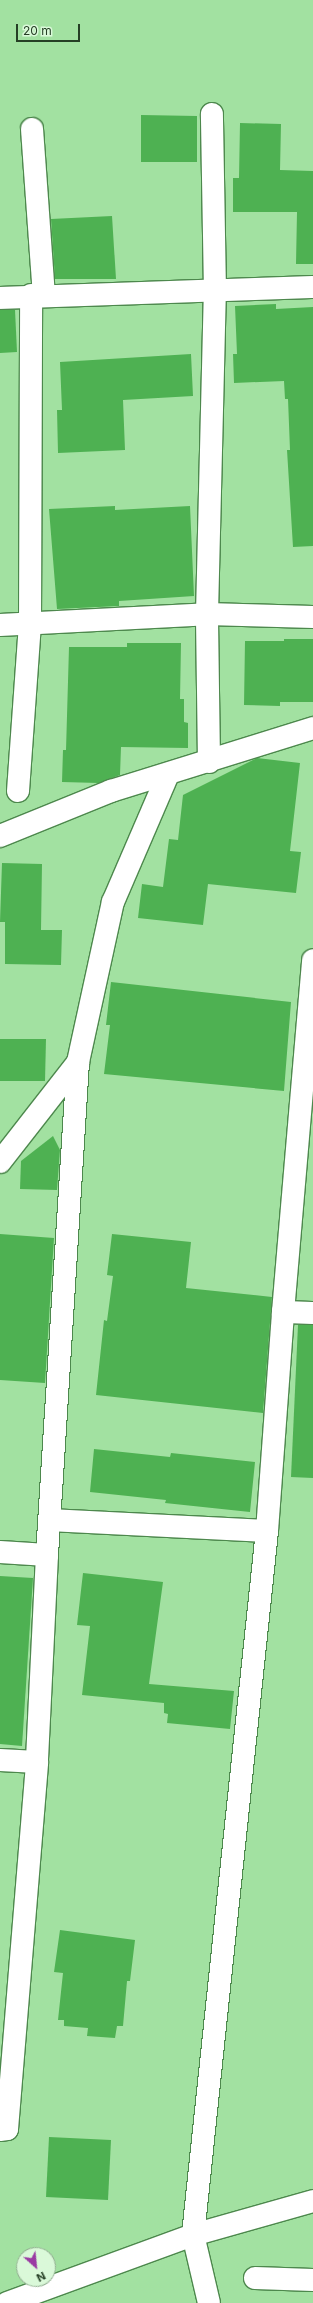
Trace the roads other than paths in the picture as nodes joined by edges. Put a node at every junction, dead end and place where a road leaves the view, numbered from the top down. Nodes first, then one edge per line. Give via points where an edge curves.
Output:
1 (212, 114) dead end
2 (32, 129) dead end
3 (313, 287) edge
4 (215, 292) junction
5 (38, 295) junction
6 (0, 298) edge
7 (207, 614) junction
8 (313, 617) edge
9 (0, 624) edge
10 (30, 624) junction
11 (313, 728) edge
12 (209, 762) junction
13 (168, 774) junction
14 (18, 791) dead end
15 (0, 836) edge
16 (313, 960) edge
17 (78, 1062) junction
18 (308, 1071) edge
19 (0, 1162) edge
20 (283, 1312) junction
21 (313, 1313) edge
22 (50, 1520) junction
23 (267, 1531) junction
24 (0, 1552) edge
25 (47, 1555) junction
26 (0, 1760) edge
27 (37, 1762) junction
28 (0, 2130) edge
29 (313, 2201) edge
30 (193, 2235) junction
31 (256, 2278) dead end
32 (313, 2280) edge
33 (7, 2303) edge
34 (209, 2303) edge

1 - 4 street
2 - 5 street
3 - 4 street
4 - 5 street
4 - 7 street
5 - 6 street
5 - 10 street
7 - 8 street
7 - 10 street
7 - 12 street
9 - 10 street
10 - 14 street
11 - 12 street
12 - 13 street
13 - 15 street via 111,791
13 - 17 street via 113,902
16 - 18 street
17 - 19 street
17 - 22 street
18 - 20 street
20 - 21 street
20 - 23 street
22 - 23 street
22 - 25 street
23 - 30 street
24 - 25 street
25 - 27 street
26 - 27 street
27 - 28 street via 7,2129
29 - 30 street
30 - 33 street
30 - 34 street
31 - 32 street

